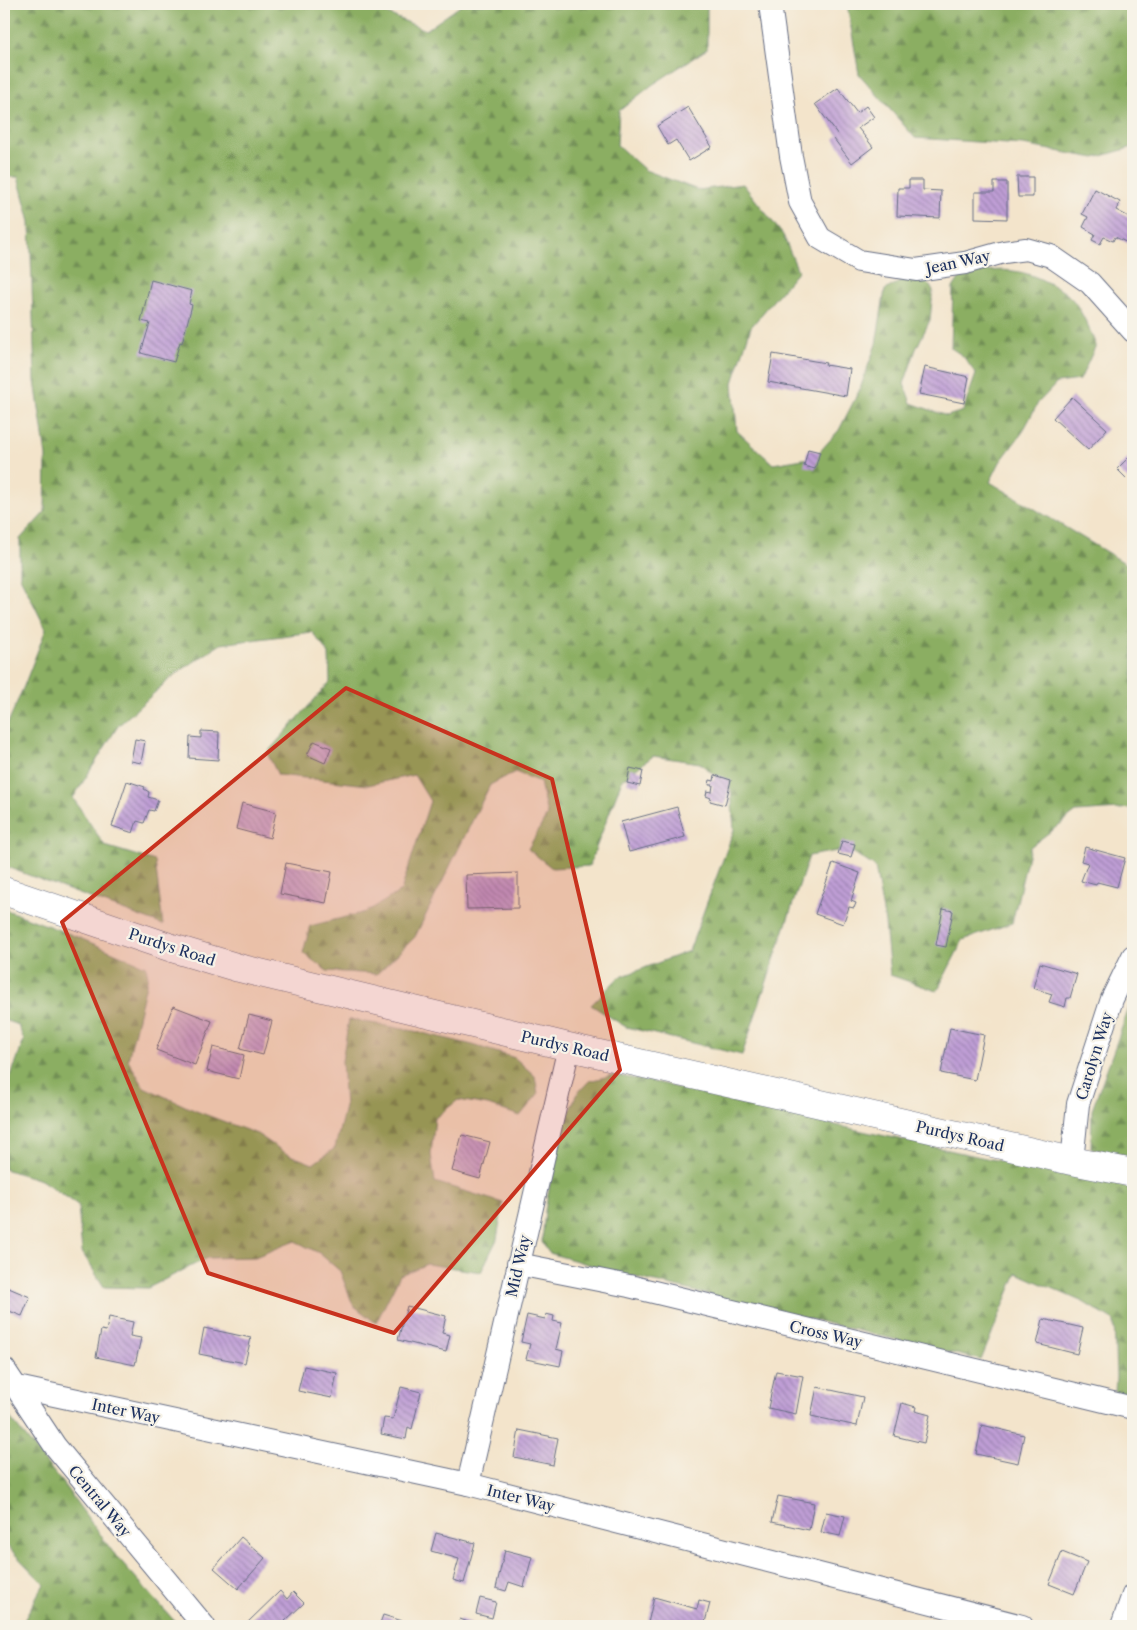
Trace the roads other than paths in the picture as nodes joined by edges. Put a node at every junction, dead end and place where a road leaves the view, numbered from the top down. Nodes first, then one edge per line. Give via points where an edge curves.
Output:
1 (770, 4) edge
2 (1133, 331) edge
3 (4, 890) edge
4 (1133, 956) edge
5 (569, 1047) junction
6 (1072, 1162) junction
7 (1133, 1173) edge
8 (518, 1264) junction
9 (4, 1369) edge
10 (17, 1387) junction
11 (1133, 1408) edge
12 (468, 1484) junction
13 (1133, 1595) edge
14 (204, 1626) edge
15 (1022, 1626) edge
16 (1122, 1626) edge

1 - 2 street, Jean Way via 800,202 820,238 859,261 916,270 1026,249 1052,256 1090,283
3 - 5 main road, Purdys Road via 239,968
4 - 6 street, Carolyn Way via 1112,999 1078,1104
5 - 6 main road, Purdys Road
5 - 8 street, Mid Way
6 - 7 main road, Purdys Road
8 - 11 street, Cross Way via 629,1286
8 - 12 street, Mid Way
9 - 10 street, Central Way
10 - 12 street, Inter Way
10 - 14 street, Central Way via 55,1446
12 - 15 street, Inter Way
13 - 16 street

